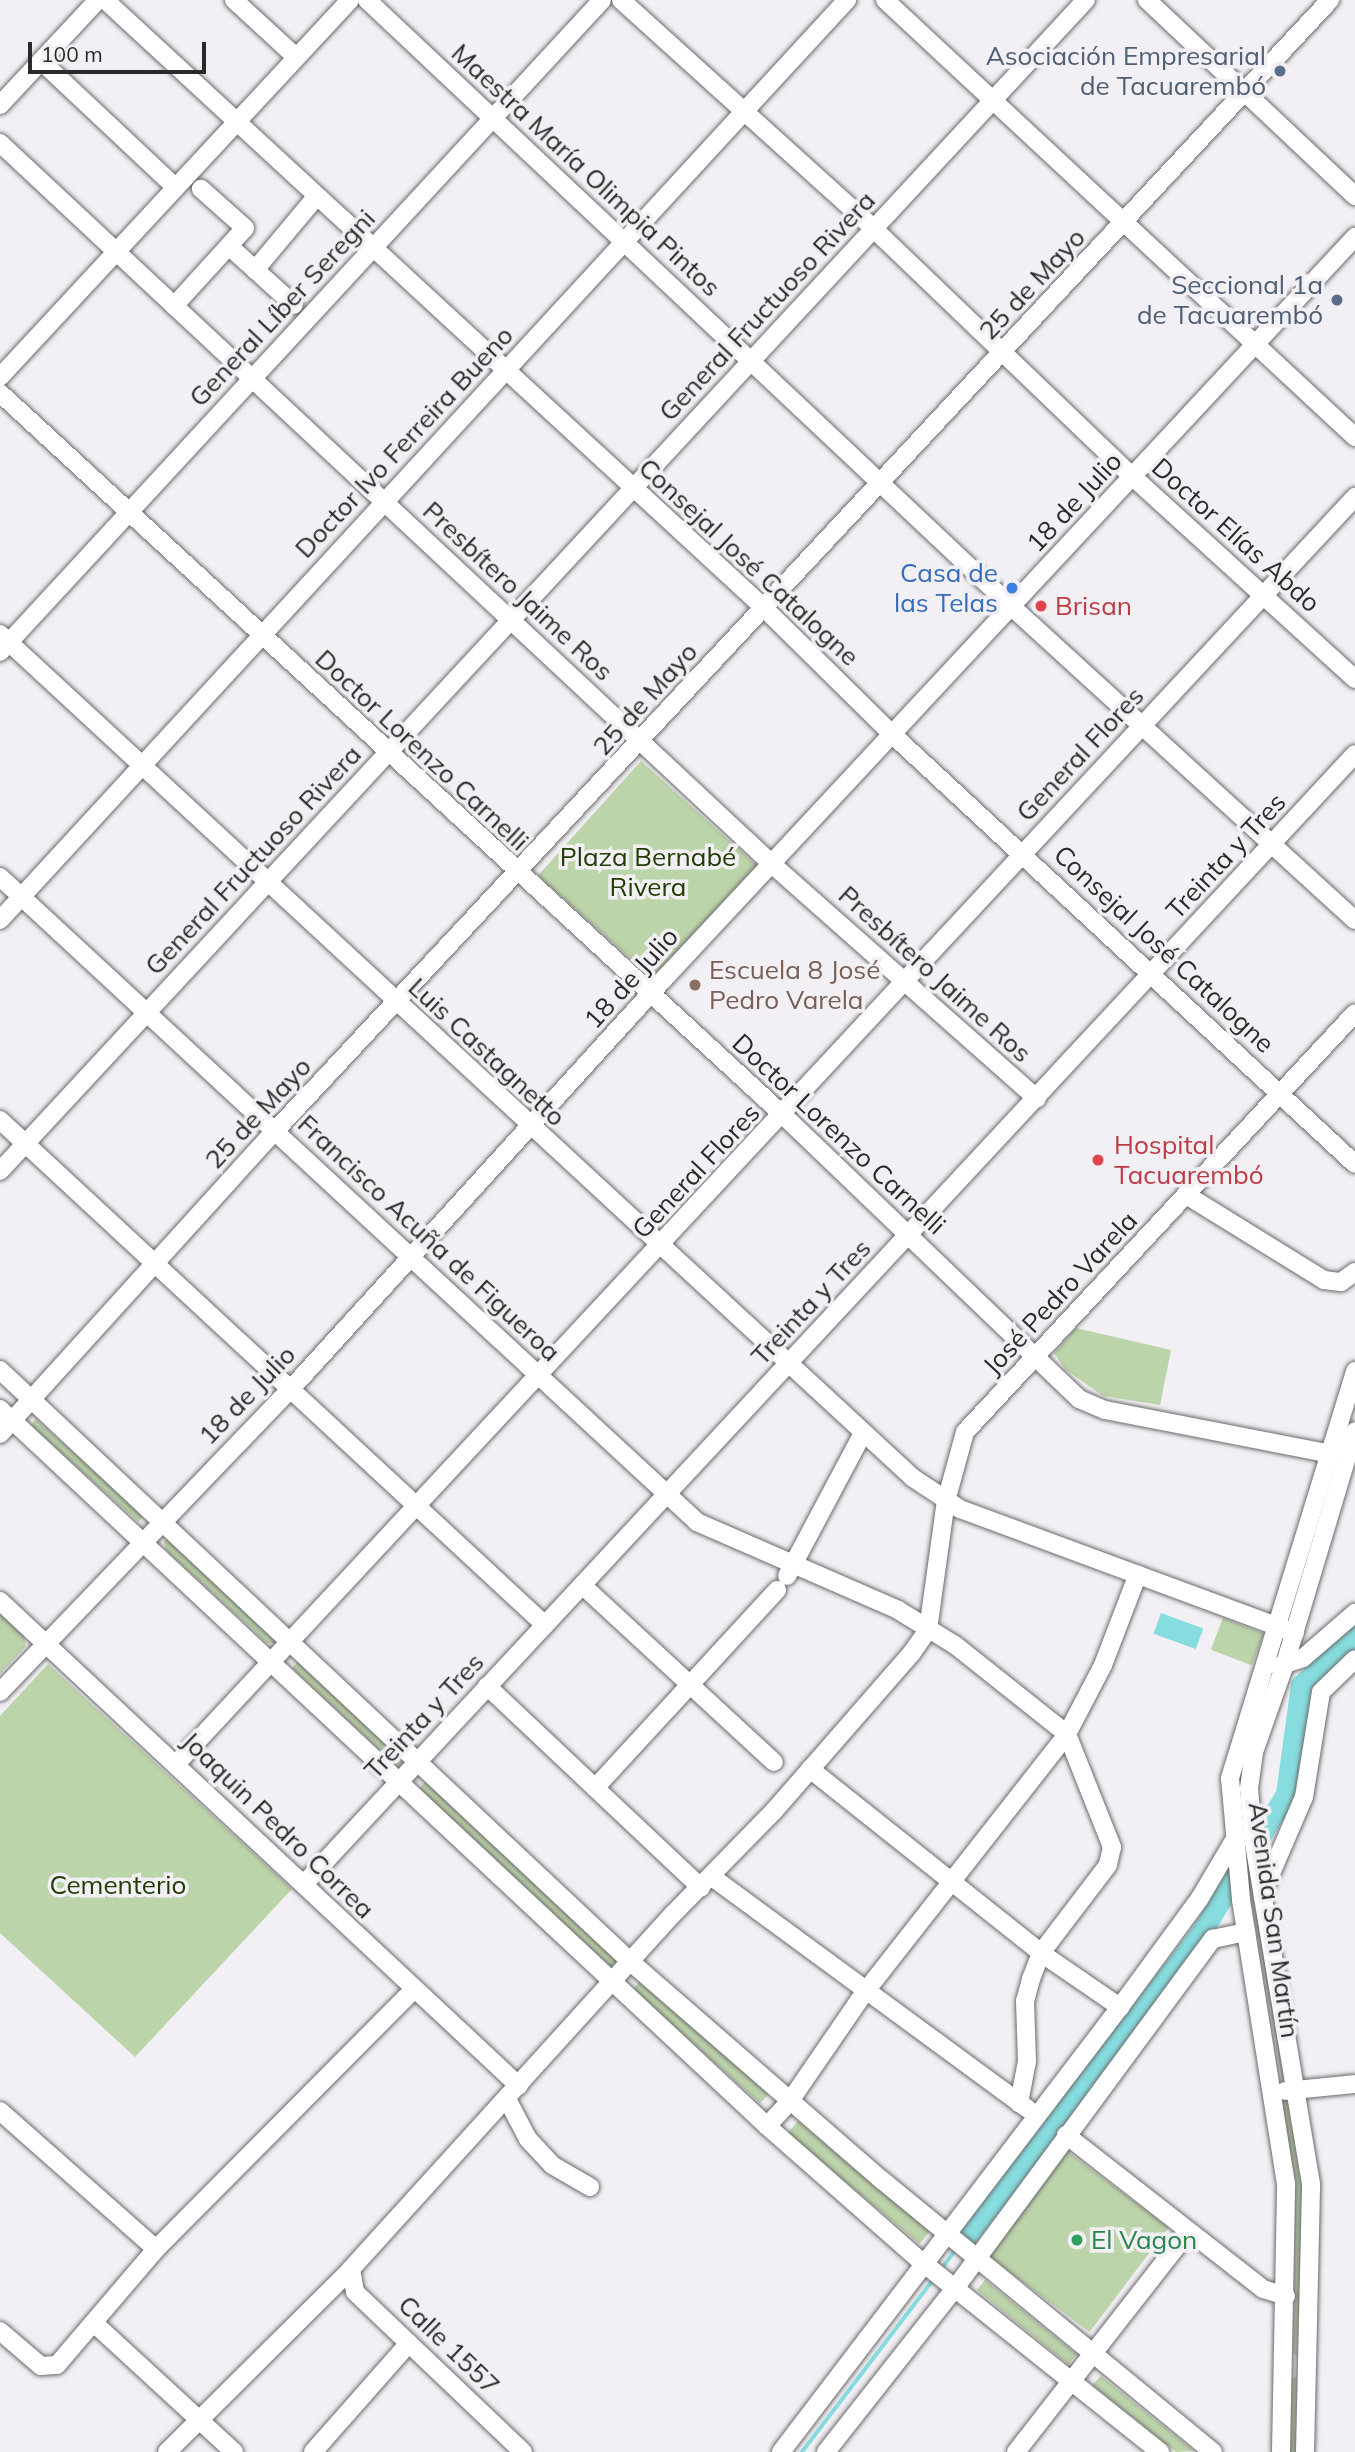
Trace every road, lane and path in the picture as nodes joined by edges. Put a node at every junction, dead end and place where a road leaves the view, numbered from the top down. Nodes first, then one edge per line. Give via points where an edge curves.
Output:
1 (98, 0) edge
2 (105, 0) edge
3 (234, 0) edge
4 (349, 0) edge
5 (367, 0) edge
6 (601, 0) edge
7 (621, 0) edge
8 (847, 0) edge
9 (885, 0) edge
10 (1086, 0) edge
11 (1147, 0) edge
12 (1330, 0) edge
13 (296, 57) junction
14 (41, 61) junction
15 (1245, 91) junction
16 (994, 100) junction
17 (0, 105) edge
18 (745, 110) junction
19 (492, 117) junction
20 (237, 122) junction
21 (0, 143) edge
22 (175, 187) junction
23 (201, 188) dead end
24 (1355, 196) edge
25 (316, 197) junction
26 (1125, 222) junction
27 (874, 229) junction
28 (1355, 237) edge
29 (622, 243) junction
30 (230, 247) junction
31 (373, 248) junction
32 (115, 254) junction
33 (255, 270) junction
34 (294, 305) dead end
35 (174, 306) junction
36 (1257, 343) junction
37 (1004, 352) junction
38 (753, 360) junction
39 (505, 372) junction
40 (0, 377) edge
41 (252, 379) junction
42 (0, 393) edge
43 (1355, 437) edge
44 (1132, 477) junction
45 (882, 481) junction
46 (633, 490) junction
47 (1355, 497) edge
48 (385, 503) junction
49 (130, 512) junction
50 (1265, 594) junction
51 (1012, 607) junction
52 (764, 608) junction
53 (512, 620) junction
54 (261, 636) junction
55 (3, 643) edge
56 (1355, 679) edge
57 (1144, 724) junction
58 (893, 735) junction
59 (642, 741) junction
60 (388, 754) junction
61 (1355, 754) edge
62 (141, 767) junction
63 (1272, 844) junction
64 (1023, 854) junction
65 (774, 866) junction
66 (518, 876) junction
67 (0, 877) edge
68 (267, 883) junction
69 (22, 897) junction
70 (0, 920) edge
71 (1355, 920) edge
72 (1152, 975) junction
73 (906, 982) junction
74 (649, 996) junction
75 (396, 1004) junction
76 (146, 1013) junction
77 (1355, 1013) edge
78 (1281, 1093) junction
79 (1037, 1099) junction
80 (783, 1115) junction
81 (0, 1120) edge
82 (531, 1128) junction
83 (275, 1131) junction
84 (26, 1143) junction
85 (1355, 1164) edge
86 (0, 1171) edge
87 (1188, 1196) junction
88 (909, 1236) junction
89 (660, 1247) junction
90 (410, 1259) junction
91 (153, 1266) junction
92 (1348, 1277) edge
93 (1035, 1357) junction
94 (788, 1365) junction
95 (0, 1370) edge
96 (1355, 1371) edge
97 (539, 1377) junction
98 (289, 1391) junction
99 (32, 1399) junction
100 (6, 1415) edge
101 (1355, 1431) edge
102 (863, 1433) junction
103 (0, 1434) edge
104 (1331, 1454) junction
105 (666, 1497) junction
106 (946, 1501) junction
107 (417, 1506) junction
108 (162, 1521) junction
109 (141, 1544) junction
110 (1138, 1574) junction
111 (786, 1578) junction
112 (582, 1585) junction
113 (0, 1601) edge
114 (1355, 1613) edge
115 (545, 1625) junction
116 (1277, 1627) junction
117 (928, 1630) junction
118 (1295, 1633) junction
119 (291, 1642) junction
120 (46, 1643) junction
121 (1355, 1659) edge
122 (1266, 1661) junction
123 (272, 1663) junction
124 (1284, 1667) junction
125 (690, 1685) junction
126 (487, 1686) junction
127 (0, 1692) edge
128 (1067, 1734) junction
129 (419, 1760) junction
130 (774, 1762) dead end
131 (176, 1764) junction
132 (810, 1769) junction
133 (399, 1782) junction
134 (595, 1788) junction
135 (1235, 1850) junction
136 (706, 1882) junction
137 (953, 1883) junction
138 (304, 1884) junction
139 (1262, 1889) junction
140 (1247, 1932) junction
141 (1041, 1953) junction
142 (632, 1963) junction
143 (612, 1983) junction
144 (412, 1991) junction
145 (864, 1992) junction
146 (1120, 2007) junction
147 (1355, 2084) edge
148 (1296, 2089) junction
149 (1273, 2092) junction
150 (513, 2093) junction
151 (790, 2101) junction
152 (1019, 2103) junction
153 (0, 2111) edge
154 (1036, 2114) junction
155 (767, 2126) junction
156 (1066, 2135) junction
157 (590, 2187) dead end
158 (1188, 2232) junction
159 (950, 2237) junction
160 (156, 2249) junction
161 (974, 2256) junction
162 (927, 2265) junction
163 (351, 2269) junction
164 (953, 2285) junction
165 (1286, 2296) junction
166 (95, 2324) junction
167 (0, 2331) edge
168 (409, 2343) junction
169 (1093, 2354) junction
170 (1284, 2368) junction
171 (1309, 2369) junction
172 (1072, 2381) junction
173 (197, 2418) junction
174 (166, 2452) edge
175 (234, 2452) edge
176 (313, 2452) edge
177 (523, 2452) edge
178 (781, 2452) edge
179 (826, 2452) edge
180 (1016, 2452) edge
181 (1160, 2452) edge
182 (1213, 2452) edge
183 (1281, 2452) edge
184 (1305, 2452) edge

1 - 14 street
2 - 20 street, Consejal José Catalogne
3 - 13 street
4 - 13 street
5 - 19 street, Maestra María Olimpia Pintos
6 - 19 street, General Líber Seregni
7 - 18 street, Doctor Elías Abdo
8 - 18 street, Doctor Ivo Ferreira Bueno
9 - 16 street
10 - 16 street, General Fructuoso Rivera
11 - 15 street
12 - 15 street, 25 de Mayo
13 - 20 street
14 - 17 street
14 - 22 street
15 - 24 street
15 - 26 street, 25 de Mayo
16 - 26 street
16 - 27 street, General Fructuoso Rivera
18 - 27 street, Doctor Elías Abdo
18 - 29 street, Doctor Ivo Ferreira Bueno
19 - 29 street, Maestra María Olimpia Pintos
19 - 31 street, General Líber Seregni
20 - 22 street
20 - 25 street, Consejal José Catalogne
21 - 32 street, Presbítero Jaime Ros
22 - 32 street
23 - 30 street via 245,228
25 - 31 street, Consejal José Catalogne
25 - 33 street
26 - 36 street
26 - 37 street, 25 de Mayo
27 - 37 street, Doctor Elías Abdo
27 - 38 street, General Fructuoso Rivera
28 - 36 street, 18 de Julio
29 - 38 street, Maestra María Olimpia Pintos
29 - 39 street, Doctor Ivo Ferreira Bueno
30 - 33 street
30 - 35 street
31 - 39 street, Consejal José Catalogne
31 - 41 street, General Líber Seregni
32 - 35 street, Presbítero Jaime Ros
32 - 40 street
33 - 34 street
35 - 41 street, Presbítero Jaime Ros
36 - 43 street
36 - 44 street, 18 de Julio
37 - 44 street, Doctor Elías Abdo
37 - 45 street, 25 de Mayo
38 - 45 street, Maestra María Olimpia Pintos
38 - 46 street, General Fructuoso Rivera
39 - 46 street, Consejal José Catalogne
39 - 48 street, Doctor Ivo Ferreira Bueno
41 - 48 street, Presbítero Jaime Ros
41 - 49 street, General Líber Seregni
42 - 49 street, Doctor Lorenzo Carnelli
44 - 50 street, Doctor Elías Abdo
44 - 51 street, 18 de Julio
45 - 51 street, Maestra María Olimpia Pintos
45 - 52 street, 25 de Mayo
46 - 52 street, Consejal José Catalogne
46 - 53 street, General Fructuoso Rivera
47 - 50 street, General Flores
48 - 53 street, Presbítero Jaime Ros
48 - 54 street, Doctor Ivo Ferreira Bueno
49 - 54 street, Doctor Lorenzo Carnelli
49 - 55 street, General Líber Seregni
50 - 56 street, Doctor Elías Abdo
50 - 57 street, General Flores
51 - 57 street, Maestra María Olimpia Pintos
51 - 58 street, 18 de Julio
52 - 58 street, Consejal José Catalogne
52 - 59 street, 25 de Mayo
53 - 59 street, Presbítero Jaime Ros
53 - 60 street, General Fructuoso Rivera
54 - 60 street, Doctor Lorenzo Carnelli
54 - 62 street, Doctor Ivo Ferreira Bueno
55 - 62 street, Luis Castagnetto
57 - 63 street, Maestra María Olimpia Pintos
57 - 64 street, General Flores
58 - 64 street, Consejal José Catalogne
58 - 65 street, 18 de Julio
59 - 65 street, Presbítero Jaime Ros
59 - 66 street, 25 de Mayo
60 - 66 street, Doctor Lorenzo Carnelli
60 - 68 street, General Fructuoso Rivera
61 - 63 street, Treinta y Tres
62 - 68 street, Luis Castagnetto
62 - 69 street, Doctor Ivo Ferreira Bueno
63 - 71 street, Maestra María Olimpia Pintos
63 - 72 street, Treinta y Tres
64 - 72 street, Consejal José Catalogne
64 - 73 street, General Flores
65 - 73 street, Presbítero Jaime Ros
65 - 74 street, 18 de Julio
66 - 74 street, Doctor Lorenzo Carnelli
66 - 75 street, 25 de Mayo
67 - 69 street, Francisco Acuña de Figueroa
68 - 75 street, Luis Castagnetto
68 - 76 street, General Fructuoso Rivera
69 - 70 street, Doctor Ivo Ferreira Bueno
69 - 76 street, Francisco Acuña de Figueroa
72 - 78 street, Consejal José Catalogne
72 - 79 street, Treinta y Tres
73 - 79 street, Presbítero Jaime Ros
73 - 80 street, General Flores
74 - 80 street, Doctor Lorenzo Carnelli
74 - 82 street, 18 de Julio
75 - 82 street, Luis Castagnetto
75 - 83 street, 25 de Mayo
76 - 83 street, Francisco Acuña de Figueroa
76 - 84 street, General Fructuoso Rivera
77 - 78 street, José Pedro Varela
78 - 85 street, Consejal José Catalogne
78 - 87 street, José Pedro Varela
79 - 88 street, Treinta y Tres
80 - 88 street, Doctor Lorenzo Carnelli
80 - 89 street, General Flores
81 - 84 street
82 - 89 street, Luis Castagnetto
82 - 90 street, 18 de Julio
83 - 90 street, Francisco Acuña de Figueroa
83 - 91 street, 25 de Mayo
84 - 86 street, General Fructuoso Rivera
84 - 91 street
87 - 92 street via 1324,1280
87 - 93 street, José Pedro Varela
88 - 93 street, Doctor Lorenzo Carnelli
88 - 94 street, Treinta y Tres
89 - 94 street, Luis Castagnetto
89 - 97 street, General Flores
90 - 97 street, Francisco Acuña de Figueroa
90 - 98 street, 18 de Julio
91 - 98 street
91 - 99 street, 25 de Mayo
93 - 104 street, Doctor Lorenzo Carnelli via 1092,1406
93 - 106 street, José Pedro Varela via 959,1441
94 - 102 street, Luis Castagnetto
94 - 105 street, Treinta y Tres
95 - 99 street
96 - 104 street, Avenida San Martín
97 - 105 street, Francisco Acuña de Figueroa
97 - 107 street, General Flores
98 - 107 street
98 - 108 street, 18 de Julio
99 - 100 street, 25 de Mayo
99 - 108 street
100 - 103 street, 25 de Mayo
100 - 109 street
101 - 118 street, Avenida San Martín
102 - 106 street, Luis Castagnetto
102 - 111 street
104 - 116 street, Avenida San Martín
105 - 111 street, Francisco Acuña de Figueroa
105 - 112 street, Treinta y Tres
106 - 110 street, Luis Castagnetto
106 - 117 street, José Pedro Varela
107 - 115 street
107 - 119 street, General Flores
108 - 109 street, 18 de Julio
108 - 119 street
109 - 120 street, 18 de Julio
109 - 123 street
110 - 116 street, Luis Castagnetto
110 - 128 street via 1103,1665
111 - 117 street, Francisco Acuña de Figueroa via 898,1609
111 - 125 street
112 - 115 street, Treinta y Tres
112 - 125 street
113 - 120 street, Joaquin Pedro Correa
114 - 124 street via 1303,1658
115 - 126 street, Treinta y Tres
116 - 118 street, Luis Castagnetto
116 - 122 street, Avenida San Martín
117 - 128 street, Francisco Acuña de Figueroa via 992,1672
117 - 132 street
118 - 124 street, Avenida San Martín
119 - 123 street, General Flores
119 - 129 street
120 - 127 street, 18 de Julio
120 - 131 street, Joaquin Pedro Correa
121 - 139 street via 1321,1692 1304,1797
122 - 124 street
122 - 135 street, Avenida San Martín via 1231,1765
123 - 131 street, General Flores
123 - 133 street
124 - 139 street, Avenida San Martín via 1254,1752 1249,1806
125 - 130 street
125 - 134 street
126 - 129 street, Treinta y Tres
126 - 134 street
128 - 137 street
128 - 141 street via 1112,1847 1108,1865
129 - 133 street, Treinta y Tres
129 - 142 street
131 - 138 street, Joaquin Pedro Correa
132 - 136 street
132 - 137 street
133 - 138 street, Treinta y Tres
133 - 143 street
134 - 136 street
135 - 140 street, Avenida San Martín
135 - 146 street
136 - 142 street
136 - 145 street
137 - 141 street
137 - 145 street
138 - 144 street, Joaquin Pedro Correa
139 - 148 street, Avenida San Martín
140 - 149 street, Avenida San Martín
140 - 156 street via 1213,1939
141 - 146 street
141 - 152 street via 1025,2001 1027,2061
142 - 143 street
142 - 151 street
143 - 150 street
143 - 155 street
144 - 150 street, Joaquin Pedro Correa
144 - 160 street
145 - 151 street
145 - 152 street
146 - 154 street
147 - 148 street
148 - 149 street
148 - 171 street, Avenida San Martín via 1311,2184
149 - 165 street, Avenida San Martín via 1286,2184
150 - 157 street, Joaquin Pedro Correa via 536,2148 552,2165
150 - 163 street
151 - 155 street
151 - 159 street
152 - 154 street
153 - 160 street
154 - 159 street
155 - 162 street
156 - 158 street
156 - 161 street
158 - 165 street via 1263,2289
158 - 169 street
159 - 161 street
159 - 162 street
160 - 166 street
161 - 164 street
161 - 169 street
162 - 164 street
162 - 178 street
163 - 168 street, Calle 1557 via 355,2292
163 - 173 street
164 - 172 street
164 - 179 street
165 - 170 street, Avenida San Martín
166 - 167 street via 57,2365 48,2367 33,2361
166 - 173 street
168 - 176 street
168 - 177 street, Calle 1557
169 - 172 street
169 - 182 street
170 - 171 street
170 - 183 street, Avenida San Martín
171 - 184 street, Avenida San Martín
172 - 180 street
172 - 181 street
173 - 174 street
173 - 175 street

